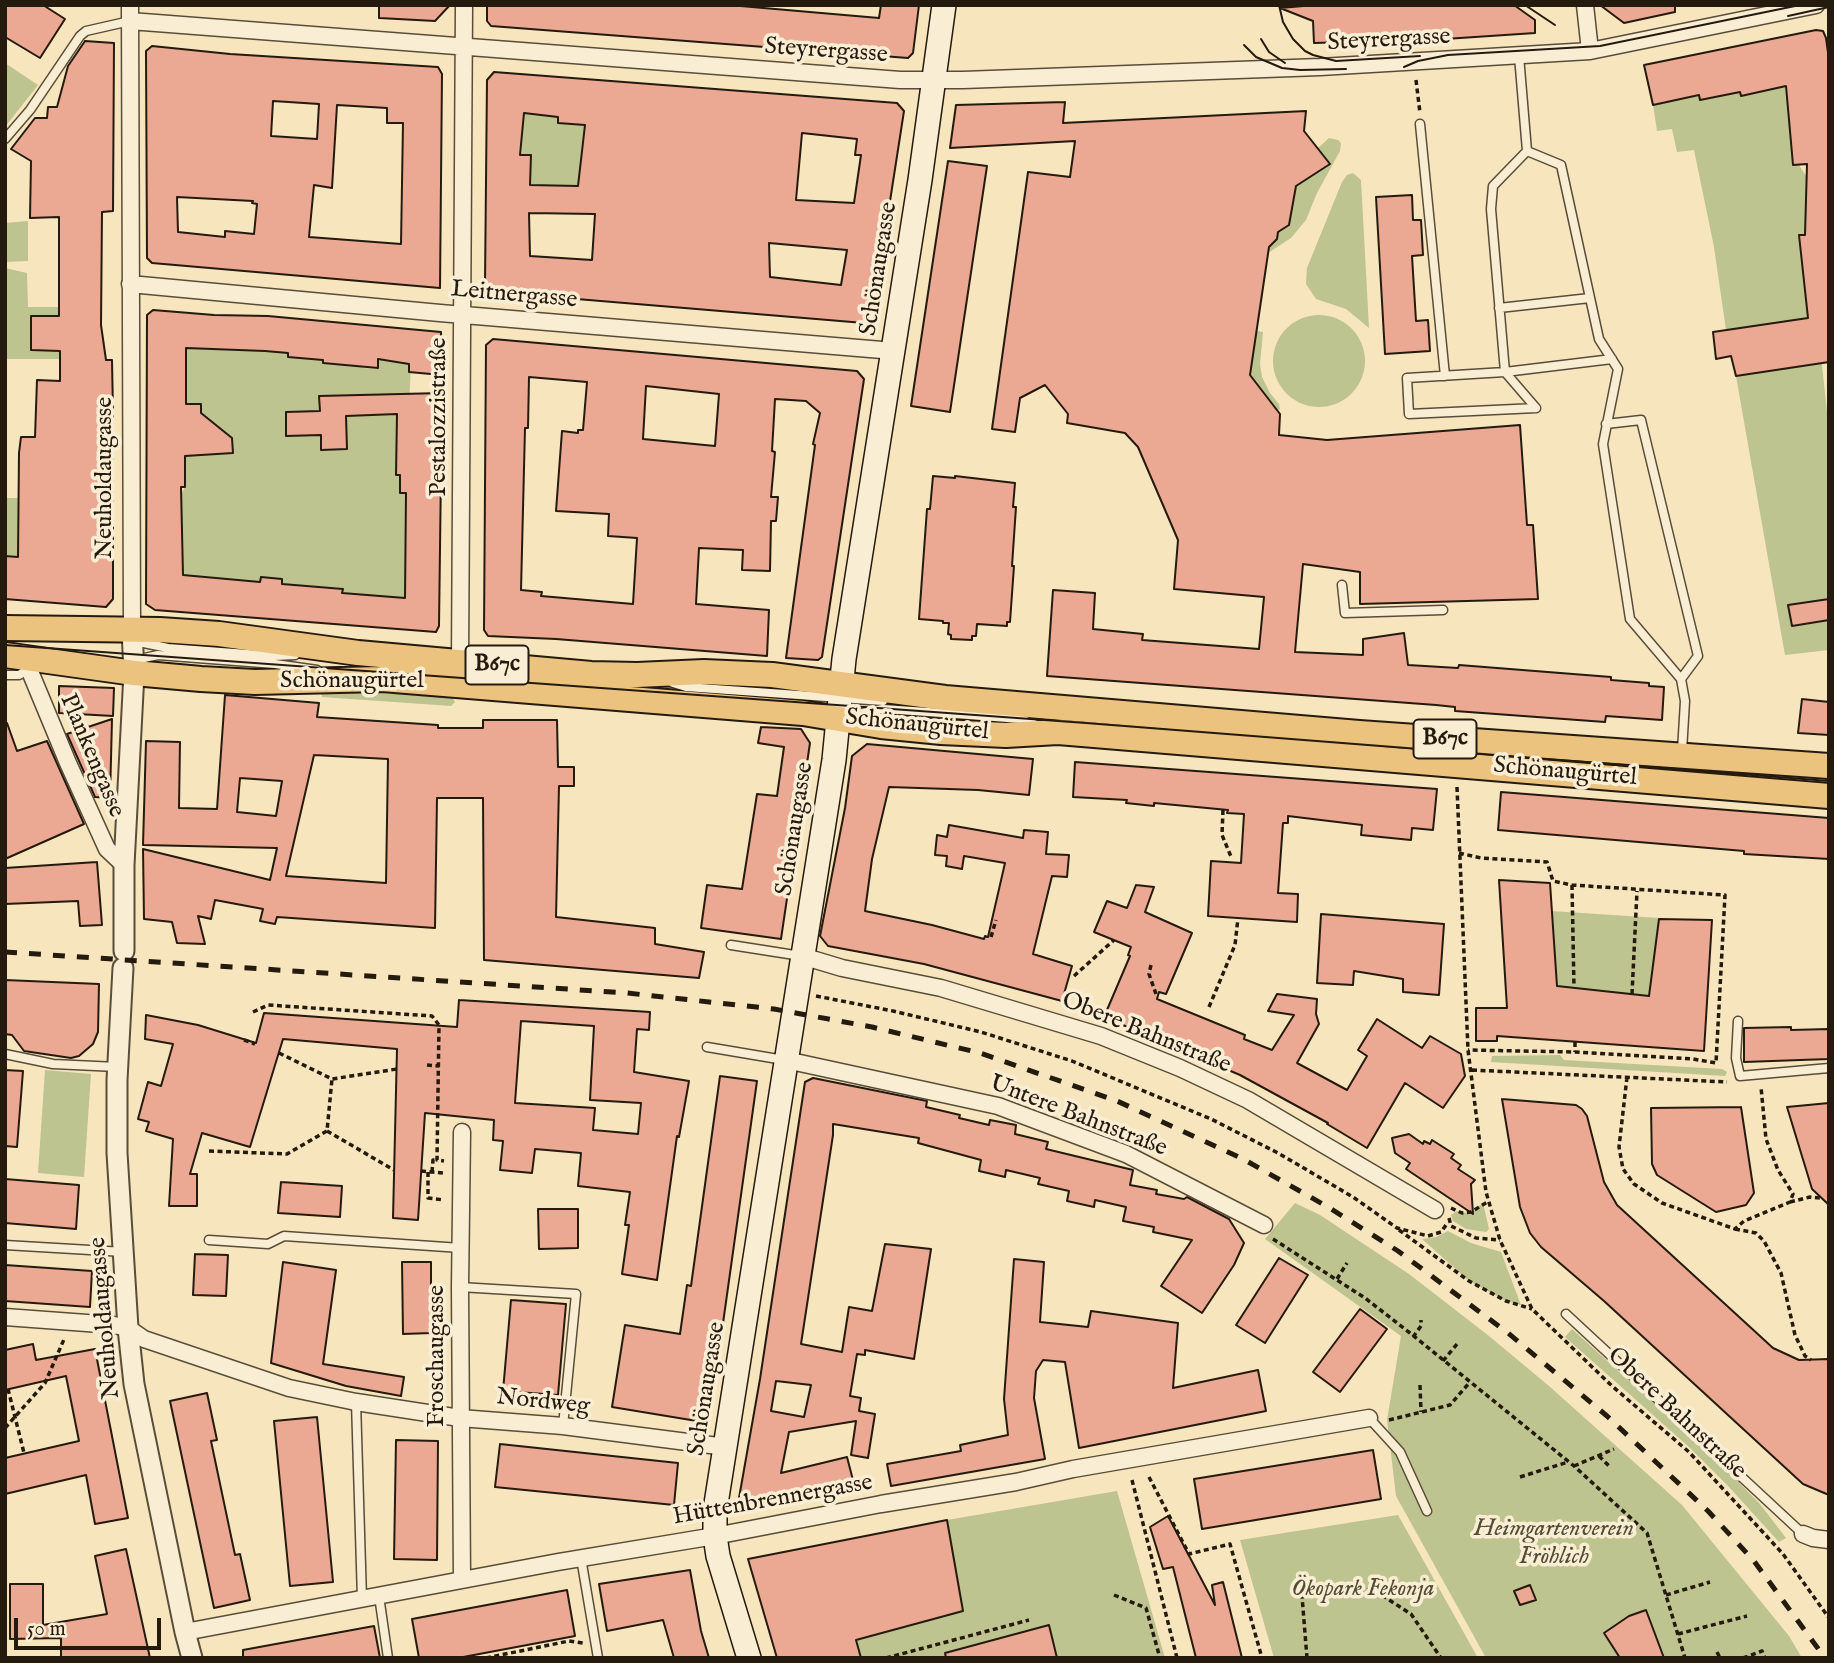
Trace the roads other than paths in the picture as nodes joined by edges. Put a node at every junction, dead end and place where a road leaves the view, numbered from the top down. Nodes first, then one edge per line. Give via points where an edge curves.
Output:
1 (464, 5) edge
2 (944, 5) edge
3 (1585, 5) edge
4 (1816, 5) edge
5 (130, 13) edge
6 (464, 47) junction
7 (1590, 51) junction
8 (1519, 57) junction
9 (932, 80) junction
10 (1420, 124) road end
11 (5, 139) edge
12 (1527, 151) junction
13 (130, 284) junction
14 (1590, 298) junction
15 (1499, 308) junction
16 (463, 315) junction
17 (894, 351) junction
18 (1612, 359) junction
19 (1505, 372) junction
20 (1445, 376) junction
21 (1606, 424) junction
22 (1342, 585) dead end
23 (1443, 610) dead end
24 (5, 628) edge
25 (133, 651) junction
26 (5, 655) edge
27 (460, 661) junction
28 (30, 663) junction
29 (5, 675) edge
30 (1681, 678) junction
31 (840, 700) junction
32 (1682, 756) junction
33 (1829, 766) edge
34 (1829, 796) edge
35 (124, 865) junction
36 (731, 945) dead end
37 (802, 956) junction
38 (1738, 1021) dead end
39 (708, 1047) dead end
40 (5, 1054) edge
41 (786, 1060) junction
42 (118, 1067) junction
43 (1829, 1069) edge
44 (462, 1132) dead end
45 (1444, 1211) road end
46 (1266, 1230) road end
47 (209, 1240) dead end
48 (5, 1245) edge
49 (461, 1248) junction
50 (124, 1252) junction
51 (460, 1287) junction
52 (1566, 1314) dead end
53 (5, 1317) edge
54 (128, 1328) junction
55 (356, 1402) junction
56 (460, 1418) junction
57 (1369, 1418) joint
58 (563, 1426) junction
59 (726, 1447) junction
60 (1427, 1511) dead end
61 (1803, 1534) joint
62 (715, 1536) junction
63 (1829, 1540) edge
64 (581, 1558) junction
65 (462, 1580) junction
66 (379, 1596) junction
67 (362, 1599) junction
68 (185, 1632) junction
69 (192, 1658) edge
70 (388, 1658) edge
71 (598, 1658) edge
72 (749, 1658) edge

1 - 6 street, Pestalozzistraße
2 - 9 main road, Schönaugasse
3 - 7 street
4 - 7 street, Steyrergasse
5 - 6 street, Steyrergasse
5 - 11 lane via 80,36
5 - 13 street, Neuholdaugasse
6 - 9 street, Steyrergasse
6 - 16 street, Pestalozzistraße
7 - 8 street, Steyrergasse
8 - 9 street, Steyrergasse
8 - 12 lane
9 - 17 main road, Schönaugasse
10 - 20 lane
12 - 14 lane via 1561,165
12 - 15 lane via 1493,186
13 - 16 street, Leitnergasse
13 - 25 street, Neuholdaugasse
14 - 15 lane
14 - 18 lane via 1599,339
15 - 19 lane
16 - 17 street, Leitnergasse
16 - 27 street, Pestalozzistraße
17 - 31 main road, Schönaugasse
18 - 19 lane
18 - 21 lane via 1618,369
19 - 20 lane
19 - 20 lane via 1536,408 1409,414 1408,378
21 - 30 lane via 1603,443 1630,619
21 - 30 lane via 1641,420 1698,656
22 - 23 lane via 1345,613
24 - 25 main road, Schönaugürtel / B67c via 80,629
25 - 27 main road, Schönaugürtel / B67c via 219,634
25 - 28 main road, Schönaugürtel / B67c via 92,667
25 - 31 main road, Schönaugürtel / B67c via 255,682 382,679 803,713
25 - 35 street, Neuholdaugasse
26 - 28 main road, Schönaugürtel / B67c
27 - 31 main road, Schönaugürtel / B67c via 591,674 732,673
28 - 29 lane via 19,675
28 - 35 street, Plankengasse via 107,849
30 - 32 lane via 1685,701
31 - 32 main road, Schönaugürtel / B67c via 945,698
31 - 34 main road, Schönaugürtel / B67c via 881,726 1006,735 1058,732
31 - 37 main road, Schönaugasse
32 - 33 main road, Schönaugürtel / B67c
35 - 42 street, Neuholdaugasse
36 - 37 lane
37 - 41 main road, Schönaugasse
37 - 45 street, Obere Bahnstraße via 941,988 1101,1036 1248,1100
38 - 43 lane via 1740,1076
39 - 41 lane
40 - 42 lane via 53,1064
41 - 46 street, Untere Bahnstraße via 998,1106 1126,1154
41 - 59 main road, Schönaugasse
42 - 50 street, Neuholdaugasse via 117,1153
44 - 49 street, Froschaugasse
47 - 49 lane via 268,1244 284,1236
48 - 50 lane
49 - 51 street, Froschaugasse
50 - 54 street, Neuholdaugasse
51 - 56 street, Froschaugasse
51 - 58 lane via 576,1294
52 - 61 lane
53 - 54 street, Nordweg
54 - 55 street, Nordweg via 144,1339 289,1388
54 - 68 street, Neuholdaugasse via 134,1384
55 - 56 street, Nordweg
55 - 67 lane
56 - 58 street, Nordweg
56 - 65 street, Froschaugasse
57 - 60 lane via 1399,1452
57 - 62 street, Hüttenbrennergasse
58 - 59 street, Nordweg
59 - 62 main road, Schönaugasse
61 - 63 street
62 - 64 street, Hüttenbrennergasse
62 - 72 main road, Schönaugasse via 730,1603
64 - 65 street, Hüttenbrennergasse
64 - 71 lane
65 - 66 street, Hüttenbrennergasse
66 - 67 street, Hüttenbrennergasse
66 - 70 lane
67 - 68 street, Hüttenbrennergasse
68 - 69 street, Neuholdaugasse

